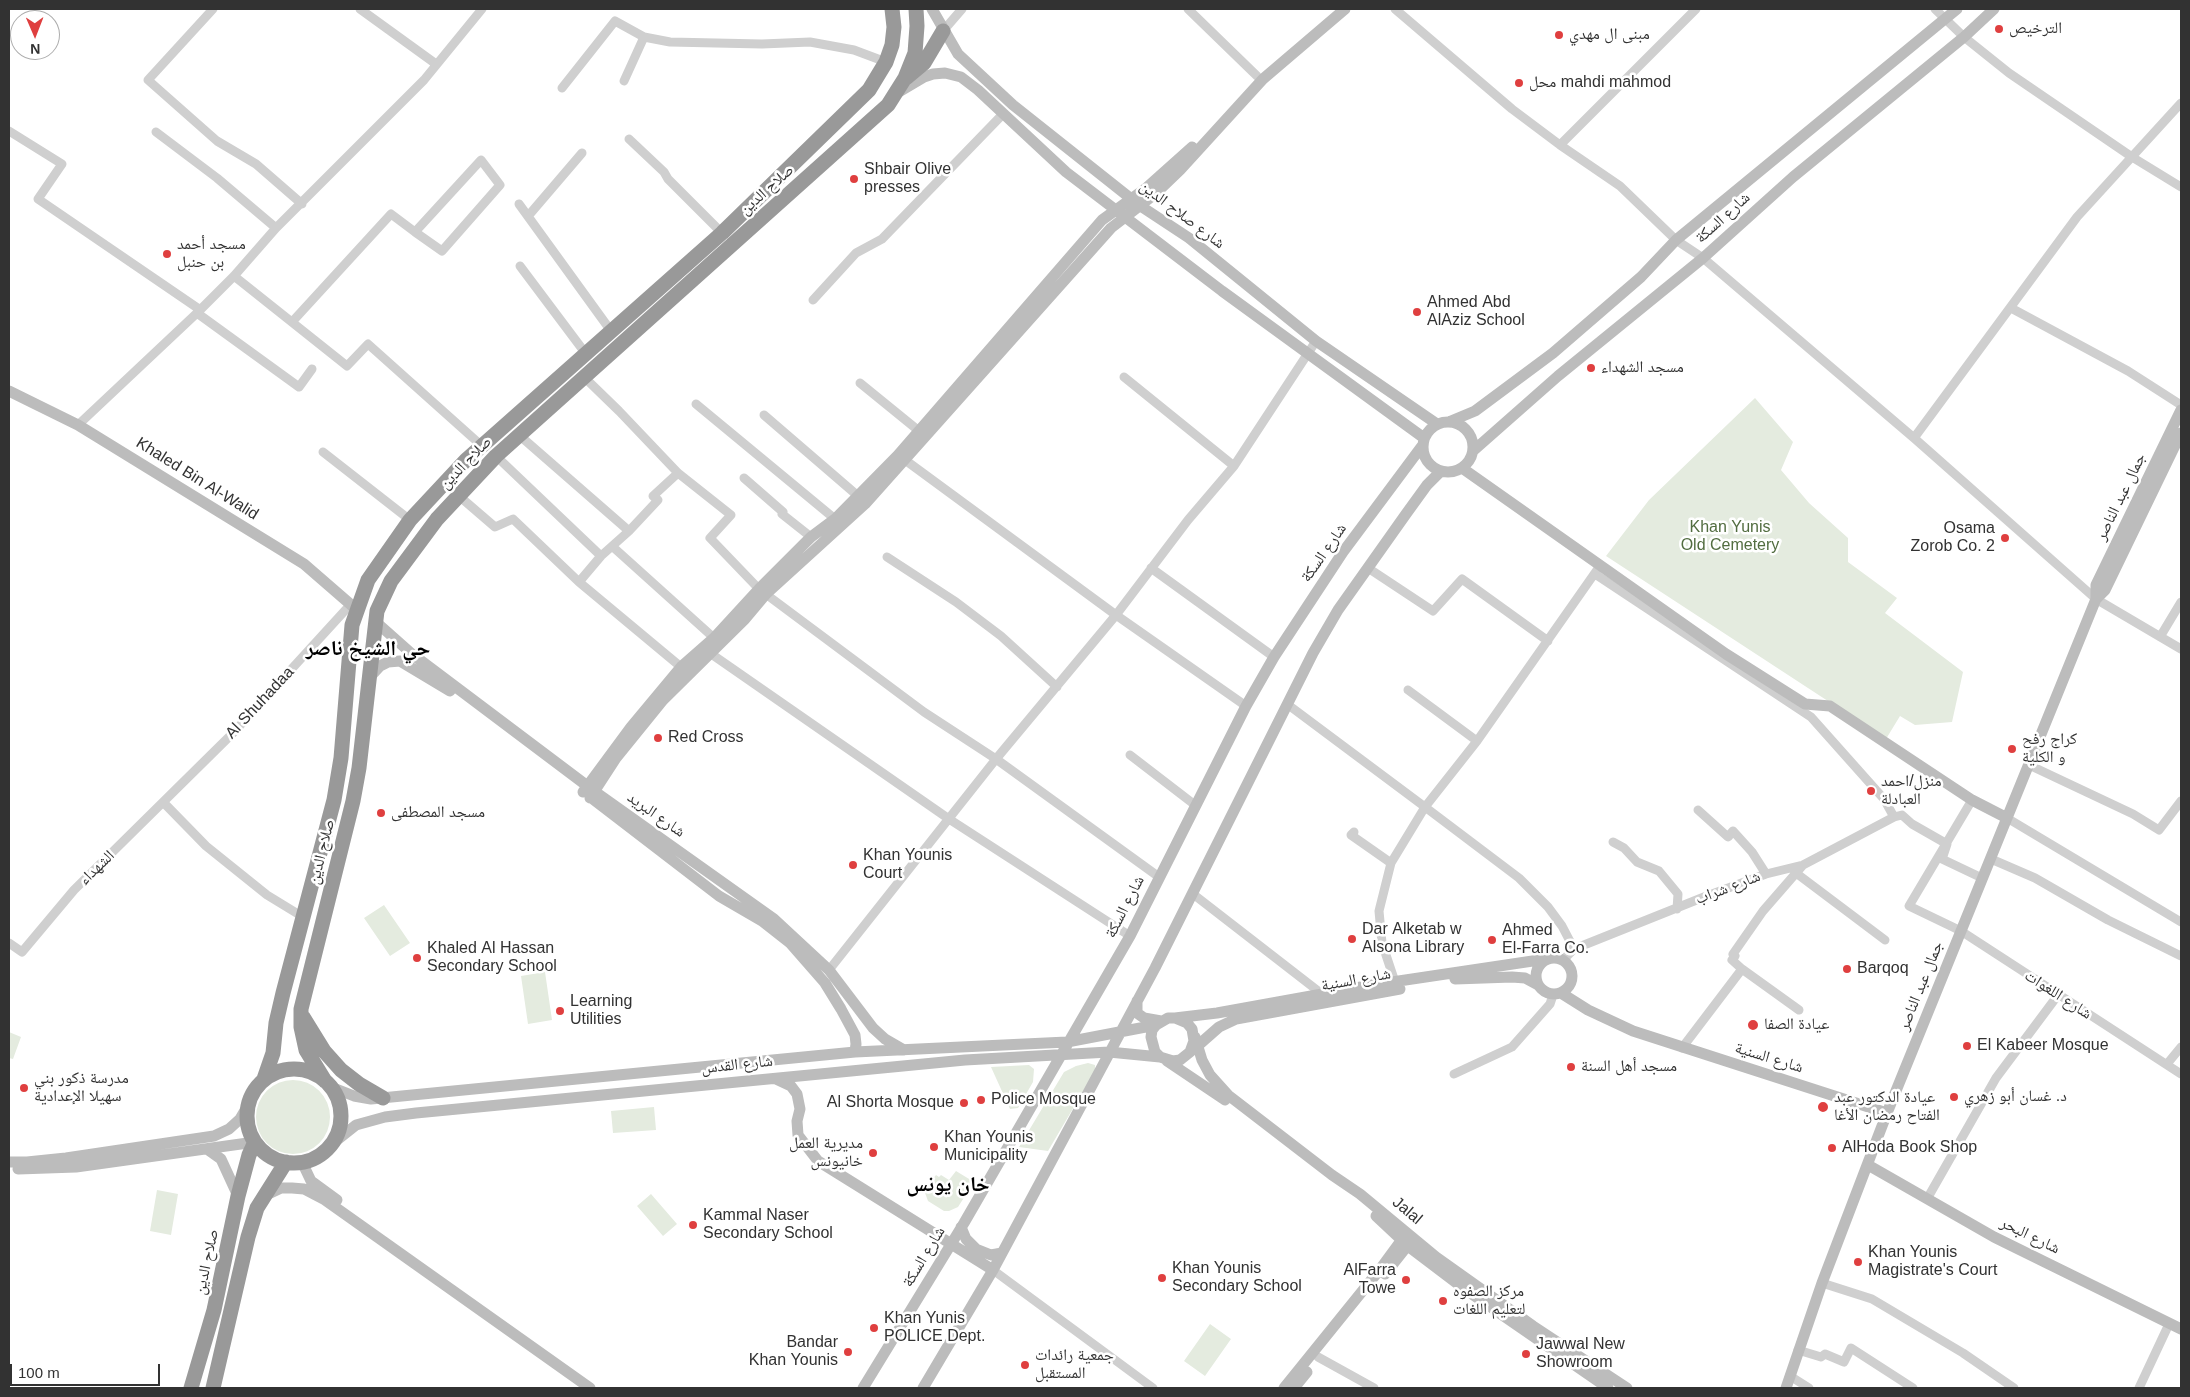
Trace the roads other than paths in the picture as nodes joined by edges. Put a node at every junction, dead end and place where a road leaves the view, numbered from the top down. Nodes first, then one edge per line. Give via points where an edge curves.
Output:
1 (213, 9) edge
2 (360, 9) edge
3 (482, 9) edge
4 (892, 9) edge
5 (916, 9) edge
6 (932, 9) edge
7 (962, 9) edge
8 (1188, 9) edge
9 (1335, 9) edge
10 (1345, 9) edge
11 (1395, 9) edge
12 (1696, 9) edge
13 (1935, 9) edge
14 (1956, 9) edge
15 (1994, 9) edge
16 (1945, 19) junction
17 (943, 31) junction
18 (644, 37) junction
19 (1964, 37) junction
20 (886, 62) junction
21 (436, 64) junction
22 (1257, 76) junction
23 (905, 78) junction
24 (624, 81) dead end
25 (562, 88) dead end
26 (897, 93) junction
27 (2181, 103) edge
28 (1003, 114) junction
29 (9, 131) edge
30 (156, 132) dead end
31 (628, 139) dead end
32 (1560, 145) junction
33 (582, 152) dead end
34 (2132, 157) junction
35 (2181, 188) edge
36 (1135, 201) junction
37 (302, 204) junction
38 (520, 204) dead end
39 (1121, 213) junction
40 (529, 215) junction
41 (276, 228) junction
42 (415, 232) junction
43 (722, 233) junction
44 (1676, 240) junction
45 (1702, 258) junction
46 (520, 266) dead end
47 (234, 276) junction
48 (814, 300) dead end
49 (2011, 308) junction
50 (198, 311) junction
51 (292, 322) junction
52 (610, 331) junction
53 (1316, 342) junction
54 (587, 352) junction
55 (1307, 354) junction
56 (312, 369) dead end
57 (589, 374) junction
58 (1124, 377) dead end
59 (860, 383) dead end
60 (9, 391) edge
61 (696, 404) dead end
62 (2181, 405) edge
63 (2181, 410) edge
64 (764, 415) dead end
65 (1451, 421) junction
66 (1437, 424) junction
67 (78, 425) junction
68 (919, 431) junction
69 (2181, 433) edge
70 (519, 435) junction
71 (1914, 438) junction
72 (1423, 442) junction
73 (482, 446) junction
74 (1473, 451) junction
75 (323, 452) dead end
76 (496, 456) junction
77 (901, 457) junction
78 (1234, 466) junction
79 (1462, 468) junction
80 (1441, 471) junction
81 (678, 473) junction
82 (744, 478) dead end
83 (459, 496) junction
84 (858, 496) junction
85 (835, 519) junction
86 (410, 520) junction
87 (629, 532) junction
88 (811, 537) junction
89 (613, 547) junction
90 (601, 556) junction
91 (887, 558) dead end
92 (1152, 568) junction
93 (1368, 568) junction
94 (1597, 570) junction
95 (579, 582) junction
96 (762, 592) junction
97 (2096, 599) junction
98 (2181, 602) edge
99 (353, 608) junction
100 (1116, 615) junction
101 (376, 622) junction
102 (2160, 636) junction
103 (714, 638) junction
104 (1548, 641) junction
105 (2181, 649) edge
106 (706, 651) junction
107 (1274, 658) junction
108 (681, 668) junction
109 (369, 678) junction
110 (1056, 687) junction
111 (1408, 690) dead end
112 (1287, 704) junction
113 (1246, 706) junction
114 (1477, 741) junction
115 (1130, 755) dead end
116 (996, 759) junction
117 (2028, 765) junction
118 (189, 776) joint
119 (589, 792) junction
120 (1972, 800) junction
121 (2181, 802) edge
122 (164, 803) junction
123 (1195, 805) junction
124 (1425, 807) junction
125 (1698, 810) dead end
126 (1894, 817) junction
127 (2007, 818) junction
128 (949, 819) junction
129 (1354, 832) dead end
130 (1613, 842) dead end
131 (1947, 844) junction
132 (1991, 859) junction
133 (1391, 863) junction
134 (1803, 865) junction
135 (1796, 873) junction
136 (1766, 874) junction
137 (1158, 877) junction
138 (1982, 878) junction
139 (309, 893) junction
140 (1193, 894) junction
141 (329, 896) junction
142 (1677, 909) junction
143 (303, 917) junction
144 (2181, 922) edge
145 (1961, 931) junction
146 (1130, 936) junction
147 (1886, 940) dead end
148 (9, 943) edge
149 (1574, 949) junction
150 (2181, 956) edge
151 (1546, 959) junction
152 (1563, 960) junction
153 (1742, 968) junction
154 (829, 970) junction
155 (1394, 982) junction
156 (1538, 985) junction
157 (1322, 994) junction
158 (1557, 994) junction
159 (2058, 995) junction
160 (1137, 1001) junction
161 (1799, 1010) dead end
162 (301, 1014) junction
163 (1175, 1018) junction
164 (1159, 1023) junction
165 (1120, 1032) junction
166 (1067, 1042) junction
167 (2181, 1047) edge
168 (1682, 1048) junction
169 (1194, 1049) junction
170 (904, 1050) junction
171 (855, 1052) junction
172 (1109, 1052) junction
173 (1060, 1054) junction
174 (1163, 1058) junction
175 (2167, 1064) junction
176 (1454, 1074) dead end
177 (2181, 1074) edge
178 (772, 1078) junction
179 (264, 1080) junction
180 (328, 1084) junction
181 (383, 1098) junction
182 (247, 1107) junction
183 (1887, 1114) junction
184 (255, 1142) junction
185 (327, 1148) junction
186 (207, 1149) junction
187 (9, 1162) edge
188 (286, 1162) junction
189 (302, 1162) junction
190 (1868, 1165) junction
191 (9, 1169) edge
192 (238, 1196) junction
193 (264, 1196) junction
194 (1927, 1199) junction
195 (961, 1227) junction
196 (1407, 1239) junction
197 (951, 1244) junction
198 (1002, 1253) junction
199 (993, 1270) junction
200 (1822, 1283) junction
201 (2169, 1324) junction
202 (2181, 1330) edge
203 (1798, 1350) junction
204 (1318, 1357) junction
205 (1790, 1376) junction
206 (190, 1388) edge
207 (213, 1388) edge
208 (590, 1388) edge
209 (600, 1388) edge
210 (863, 1388) edge
211 (923, 1388) edge
212 (1153, 1388) edge
213 (1284, 1388) edge
214 (1294, 1388) edge
215 (1374, 1388) edge
216 (1608, 1388) edge
217 (1627, 1388) edge
218 (1786, 1388) edge
219 (1809, 1388) edge
220 (1913, 1388) edge
221 (2014, 1388) edge
222 (2139, 1388) edge

1 - 37 street via 148,80 217,140 256,164
2 - 21 street
3 - 21 street
4 - 20 highway, صلاح الدين via 892,45
5 - 23 highway, صلاح الدين via 915,53
6 - 17 main road, شارع صلاح الدين
7 - 17 street
8 - 22 street
9 - 22 main road
10 - 36 main road via 1263,79 1155,194
11 - 32 street via 1512,109
12 - 32 street
13 - 16 street
14 - 16 main road, شارع السكة
15 - 19 main road, شارع السكة
16 - 19 street
16 - 44 main road, شارع السكة
17 - 23 highway via 924,63
17 - 36 main road, شارع صلاح الدين via 958,54 1013,105
18 - 20 street via 670,42 810,42 854,50
18 - 24 street
18 - 25 street via 615,20
19 - 34 street via 2009,73
19 - 45 main road, شارع السكة via 1793,177
20 - 43 highway, صلاح الدين via 869,90
21 - 37 street
22 - 36 main road via 1190,149
23 - 26 highway, صلاح الدين
26 - 28 main road via 924,77 940,73 954,75 978,90
26 - 57 highway, صلاح الدين via 888,105
27 - 34 street
28 - 39 main road via 1066,172
28 - 48 street via 882,240 856,253
29 - 50 street via 62,164 38,199
30 - 41 street
31 - 43 street
32 - 44 street via 1620,186
33 - 40 street
34 - 35 street
34 - 49 street via 2077,217
36 - 39 main road
36 - 53 main road, شارع صلاح الدين via 1189,238
37 - 41 street
38 - 40 street
39 - 55 main road
39 - 68 main road via 1102,220
39 - 77 main road via 1111,228
40 - 52 street
41 - 47 street
42 - 42 street via 442,251 500,185 481,160
42 - 51 street via 391,214
43 - 52 highway, صلاح الدين
44 - 45 street
44 - 65 main road, شارع السكة via 1641,277 1553,353 1475,411
45 - 71 street
45 - 74 main road, شارع السكة
46 - 54 street
47 - 50 street
47 - 51 street
49 - 62 street via 2128,371
49 - 71 street
50 - 56 street via 299,387
50 - 67 street
51 - 73 street via 347,366 368,344
52 - 54 highway, صلاح الدين
53 - 55 street
53 - 66 main road, شارع صلاح الدين
54 - 57 highway via 597,361
54 - 73 highway, صلاح الدين
55 - 72 main road
55 - 78 street
57 - 70 highway, صلاح الدين
57 - 81 street
58 - 78 street
59 - 68 street
60 - 67 main road, Khaled Bin Al-Walid
61 - 85 street
63 - 97 main road, جمال عبد الناصر via 2096,585
64 - 84 street
65 - 66 main road
65 - 74 main road via 1471,435
66 - 72 main road via 1428,431
67 - 99 main road, Khaled Bin Al-Walid via 304,564
68 - 77 main road
69 - 97 main road, جمال عبد الناصر via 2105,590
70 - 76 highway, صلاح الدين
70 - 87 street
71 - 97 street
72 - 80 main road via 1427,462
72 - 107 main road, شارع السكة via 1342,552
73 - 86 highway, صلاح الدين
74 - 79 main road
75 - 86 street
76 - 83 highway, صلاح الدين
76 - 90 street
77 - 84 main road
77 - 96 main road via 865,504
77 - 100 street
78 - 92 street
79 - 80 main road
79 - 94 main road
80 - 93 main road via 1426,485
81 - 87 street via 653,496 658,500
81 - 96 street via 731,515 710,538
82 - 88 street
83 - 95 street via 495,528 513,519
83 - 101 highway, صلاح الدين via 391,580 377,611
84 - 85 main road
85 - 88 main road
86 - 99 highway, صلاح الدين via 368,580
87 - 89 street
88 - 96 main road
89 - 90 street
89 - 103 street
90 - 95 street
91 - 110 street via 956,602 1001,636
92 - 100 street
92 - 107 street
93 - 104 street via 1433,611 1462,579
93 - 112 main road via 1338,610
94 - 104 street
94 - 120 main road via 1805,704 1830,706
94 - 126 street via 1811,717 1884,799
95 - 108 street
96 - 103 main road
96 - 106 main road
96 - 116 street via 924,712
97 - 102 street
97 - 117 main road, جمال عبد الناصر
98 - 102 street
99 - 118 street, Al Shuhadaa
99 - 139 highway, صلاح الدين via 338,780
100 - 110 street
100 - 113 street
101 - 109 highway, صلاح الدين
101 - 119 main road, شارع البريد via 412,654
102 - 105 street
103 - 106 main road
104 - 114 street
106 - 108 main road
106 - 119 main road
106 - 128 street
107 - 113 main road, شارع السكة
108 - 119 main road via 631,727
109 - 119 main road, شارع البريد via 388,662 400,661 411,666 456,694
109 - 141 highway, صلاح الدين via 359,768
110 - 116 street
111 - 114 street
112 - 124 street
112 - 140 main road
113 - 123 main road, شارع السكة
114 - 124 street
115 - 123 street
116 - 128 street
116 - 137 street
117 - 121 street via 2133,814 2159,830
117 - 127 main road, جمال عبد الناصر
118 - 122 street, الشهداء
119 - 154 main road, شارع البريد via 774,919
119 - 171 main road, شارع البريد via 719,896 790,942 825,983 841,1009 855,1035
120 - 127 main road
120 - 131 street
122 - 143 street via 206,846 267,895
122 - 148 street, الشهداء via 74,890 22,952
123 - 137 main road, شارع السكة
124 - 133 street
124 - 149 street via 1519,878 1548,907
125 - 136 street via 1728,837 1733,831
126 - 131 street via 1902,815
126 - 134 street, شارع شراب
127 - 132 main road, جمال عبد الناصر
127 - 144 street
128 - 146 street
128 - 154 street
129 - 133 street via 1351,835
130 - 142 street via 1637,862 1659,870 1678,894
131 - 138 street via 1942,859
131 - 145 street, شارع اللغوات via 1909,906
132 - 138 main road, جمال عبد الناصر
132 - 150 street via 2035,878 2108,920
133 - 155 street via 1379,911 1382,943
134 - 135 street
134 - 136 street, شارع شراب
135 - 147 street
135 - 153 street via 1733,954 1732,960
136 - 142 street, شارع شراب
137 - 146 main road, شارع السكة
138 - 145 main road, جمال عبد الناصر
139 - 141 highway
139 - 143 highway, صلاح الدين
140 - 157 street
140 - 160 main road
141 - 162 highway, صلاح الدين
142 - 149 street, شارع شراب
143 - 179 highway, صلاح الدين
145 - 159 street, شارع اللغوات
145 - 183 main road, جمال عبد الناصر
146 - 166 main road, شارع السكة
149 - 152 street, شارع شراب
151 - 152 main road, شارع السنية
151 - 155 main road, شارع السنية
151 - 156 main road via 1536,972
152 - 158 main road via 1571,968 1572,980 1566,990
153 - 161 street
153 - 168 street
154 - 170 main road, شارع البريد via 873,1028
155 - 157 main road, شارع السنية
156 - 158 main road, شارع السنية via 1542,990
156 - 169 main road, شارع السنية via 1525,978 1464,978 1236,1019 1219,1027
157 - 163 main road, شارع السنية
158 - 168 main road, شارع السنية via 1633,1031
158 - 176 street via 1512,1047
159 - 175 street, شارع اللغوات
159 - 194 street via 1996,1078
160 - 164 main road via 1137,1012
160 - 165 main road
162 - 180 highway, صلاح الدين via 306,1050
162 - 181 highway via 324,1051 341,1070
163 - 164 main road
163 - 169 main road via 1187,1023 1194,1034
164 - 165 main road, شارع القدس
164 - 174 main road via 1152,1030 1151,1037 1155,1052
165 - 166 main road, شارع القدس
165 - 172 main road
166 - 170 main road, شارع القدس
166 - 173 main road, شارع السكة
167 - 175 street
168 - 183 main road, شارع السنية
169 - 174 main road via 1180,1060
169 - 196 main road, Jalal via 1228,1096 1360,1194
170 - 171 main road, شارع القدس
171 - 181 main road, شارع القدس
172 - 173 main road, شارع القدس
172 - 174 main road, شارع القدس
172 - 198 main road
173 - 178 main road, شارع القدس
173 - 195 main road, شارع السكة
174 - 196 main road, Jalal via 1358,1198
175 - 177 street, شارع اللغوات
178 - 185 main road, شارع القدس via 385,1117 356,1125
178 - 197 main road via 787,1083 797,1094 800,1109 798,1135 818,1161
179 - 180 highway via 293,1068 314,1073
179 - 182 highway
180 - 181 main road, شارع القدس via 354,1096
180 - 185 highway via 340,1106 341,1120 338,1133
182 - 184 highway via 246,1121
182 - 187 main road via 229,1129 214,1136 56,1159
183 - 190 main road, جمال عبد الناصر
184 - 186 main road
184 - 188 highway via 268,1156
184 - 192 highway, صلاح الدين
185 - 189 highway
186 - 191 main road via 76,1167
186 - 192 main road via 221,1159
188 - 189 highway
188 - 193 highway
189 - 209 main road via 311,1181
190 - 194 main road, شارع البحر
190 - 200 main road, جمال عبد الناصر
192 - 206 highway, صلاح الدين via 214,1310
193 - 207 highway via 248,1237
193 - 208 main road via 281,1188 292,1188 304,1189 325,1200
194 - 201 main road, شارع البحر via 1994,1237
195 - 197 main road, شارع السكة
195 - 198 main road via 966,1239 976,1249 991,1255
196 - 204 main road
196 - 213 main road
196 - 216 main road, Jalal via 1466,1290
196 - 217 main road, Jalal
197 - 199 main road
197 - 210 main road, شارع السكة
198 - 199 main road
199 - 211 main road
199 - 212 street
200 - 203 main road, جمال عبد الناصر
200 - 221 street via 1872,1299
201 - 202 main road, شارع البحر
201 - 222 street
203 - 205 main road, جمال عبد الناصر
203 - 220 street via 1822,1357 1825,1354 1844,1362 1851,1348
204 - 214 main road
204 - 215 street
205 - 218 main road, جمال عبد الناصر
205 - 219 street

